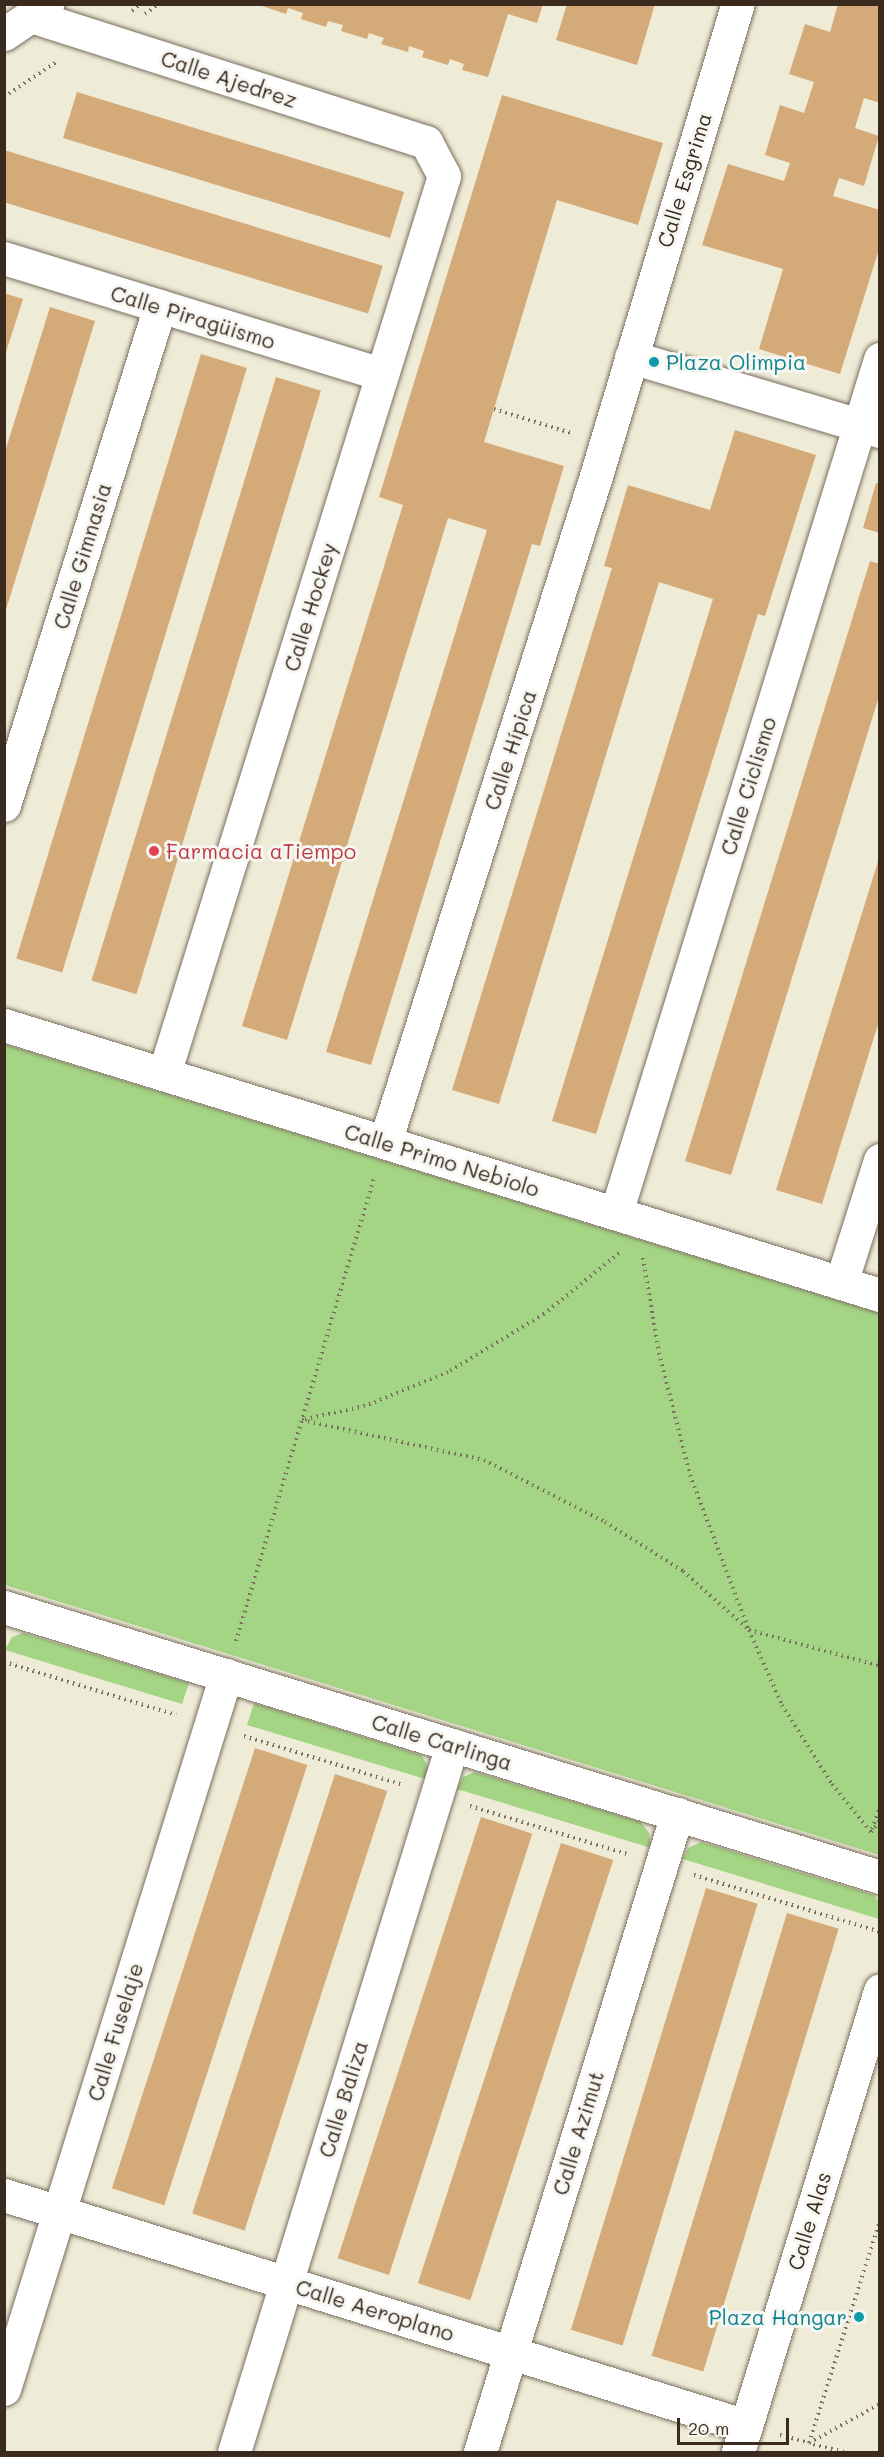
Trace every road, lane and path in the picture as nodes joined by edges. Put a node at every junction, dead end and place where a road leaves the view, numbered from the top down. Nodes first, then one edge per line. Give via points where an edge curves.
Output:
1 (738, 4) edge
2 (28, 18) edge
3 (62, 58) dead end
4 (4, 97) edge
5 (426, 142) joint
6 (4, 258) edge
7 (160, 306) junction
8 (631, 357) junction
9 (879, 359) edge
10 (382, 374) junction
11 (494, 409) dead end
12 (869, 428) edge
13 (606, 444) junction
14 (4, 805) edge
15 (4, 1024) edge
16 (164, 1074) junction
17 (385, 1142) junction
18 (879, 1160) edge
19 (628, 1217) junction
20 (841, 1283) junction
21 (879, 1295) edge
22 (302, 1420) junction
23 (4, 1607) edge
24 (749, 1630) junction
25 (879, 1666) edge
26 (226, 1675) junction
27 (452, 1745) junction
28 (677, 1814) junction
29 (879, 1821) edge
30 (879, 1877) edge
31 (879, 1990) edge
32 (4, 2195) edge
33 (59, 2212) junction
34 (879, 2220) edge
35 (287, 2282) junction
36 (511, 2353) junction
37 (4, 2389) edge
38 (879, 2404) edge
39 (742, 2439) edge
40 (809, 2443) junction
41 (234, 2452) edge
42 (480, 2452) edge
43 (844, 2452) edge

1 - 8 street, Calle Esgrima
2 - 5 street, Calle Ajedrez
3 - 4 path
5 - 10 street, Calle Hockey via 444,176
6 - 7 street, Calle Piragüismo
7 - 10 street, Calle Piragüismo
7 - 14 street, Calle Gimnasia
8 - 12 street
8 - 13 street, Calle Hípica
9 - 12 street, Calle Ciclismo
10 - 16 street, Calle Hockey
11 - 13 path
12 - 19 street, Calle Ciclismo
13 - 17 street, Calle Hípica
15 - 16 street, Calle Primo Nebiolo
16 - 17 street, Calle Primo Nebiolo
17 - 19 street, Calle Primo Nebiolo
17 - 22 path
18 - 20 street
19 - 20 street, Calle Primo Nebiolo
19 - 22 path via 626,1246 544,1314 448,1372 365,1406
19 - 24 path via 690,1474
20 - 21 street, Calle Primo Nebiolo
22 - 24 path via 484,1460 605,1522 683,1571
22 - 26 path
23 - 26 street, Calle Carlinga
24 - 25 path
24 - 29 path via 782,1705 832,1784 871,1832
26 - 27 street, Calle Carlinga
26 - 33 street, Calle Fuselaje
27 - 28 street, Calle Carlinga
27 - 35 street, Calle Baliza
28 - 30 street, Calle Carlinga
28 - 36 street, Calle Azimut
31 - 39 street, Calle Alas
32 - 33 street, Calle Aeroplano
33 - 35 street, Calle Aeroplano
33 - 37 street, Calle Fuselaje
34 - 40 path
35 - 36 street, Calle Aeroplano
35 - 41 street, Calle Baliza
36 - 39 street, Calle Aeroplano
36 - 42 street, Calle Azimut
38 - 40 path
39 - 40 path
40 - 43 path

